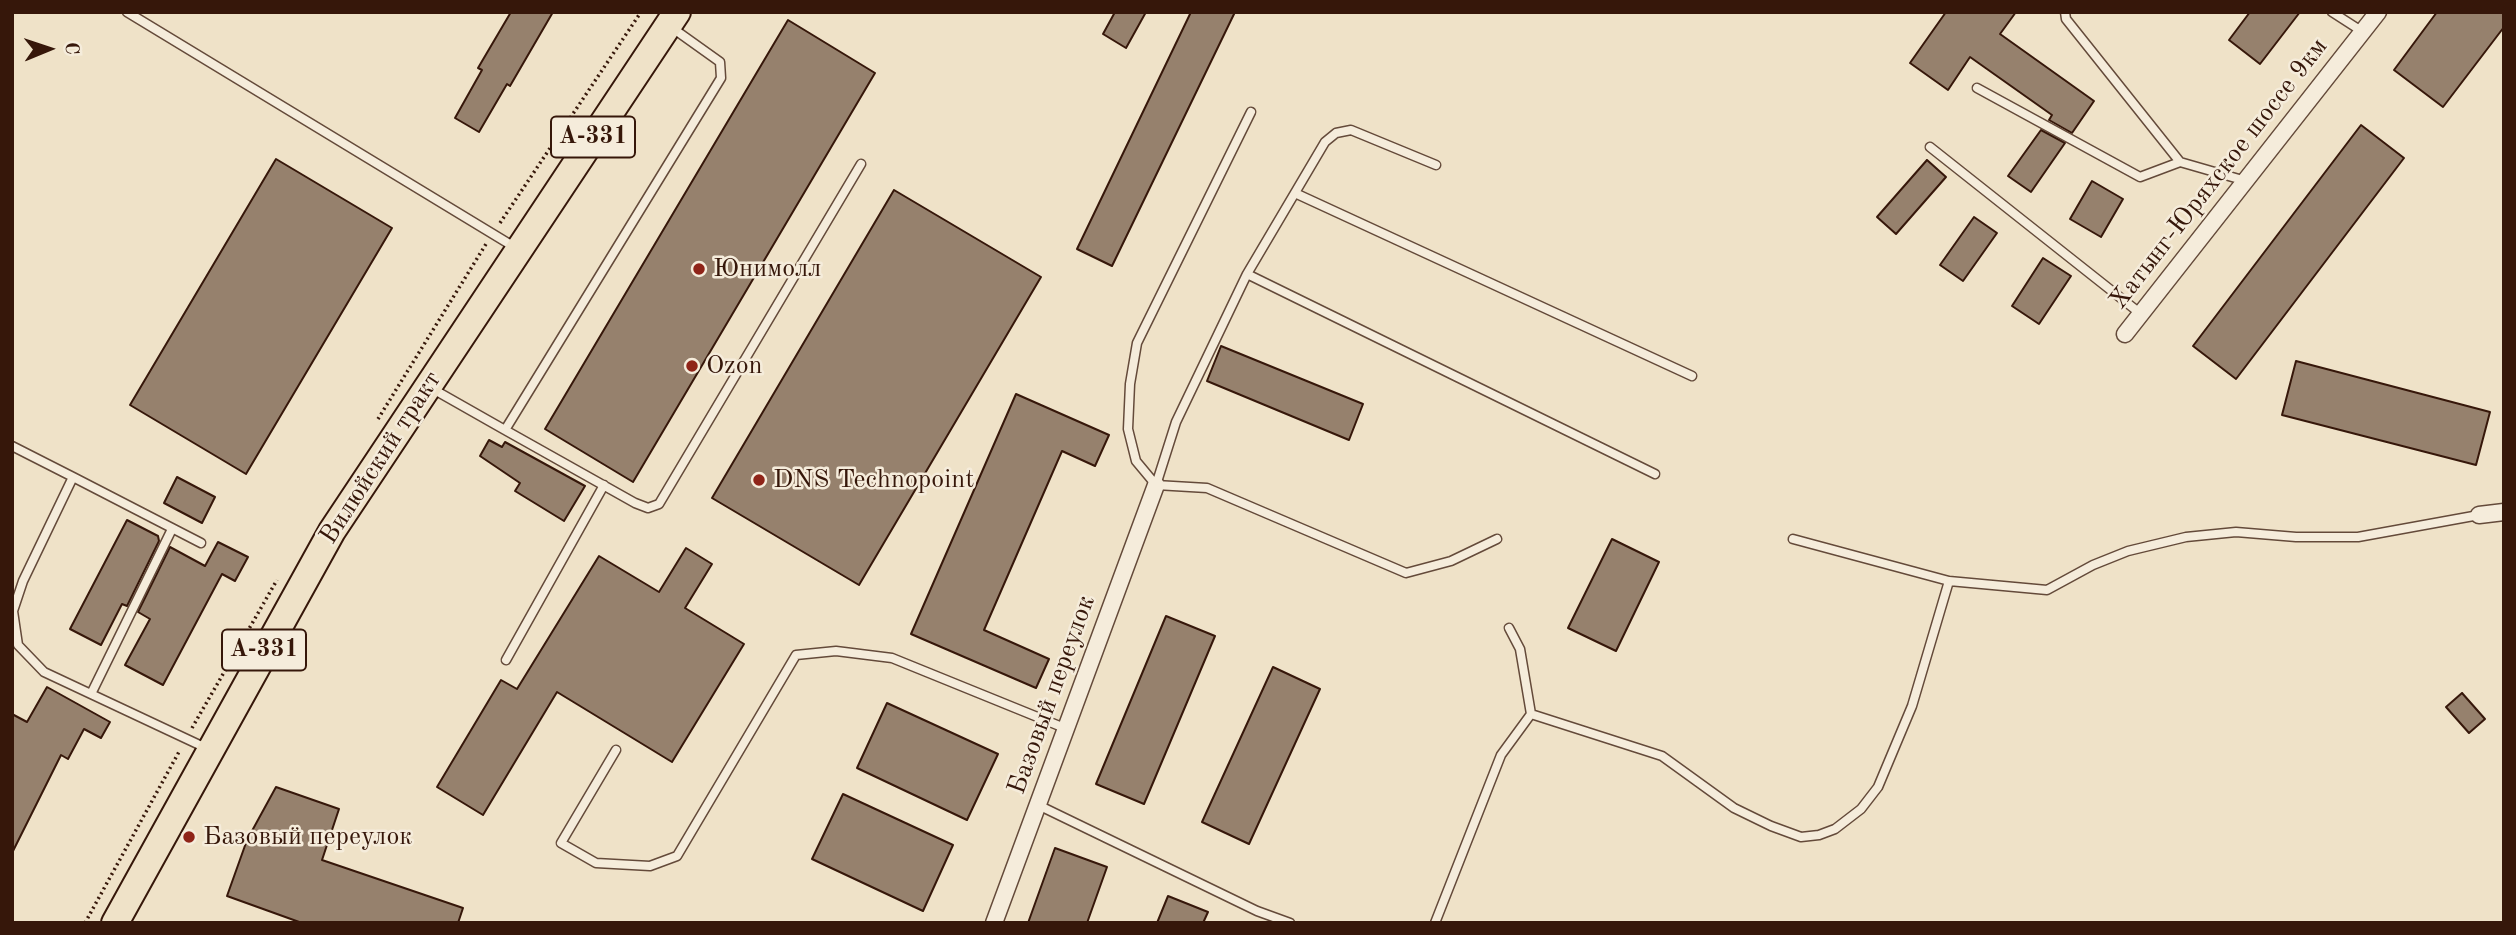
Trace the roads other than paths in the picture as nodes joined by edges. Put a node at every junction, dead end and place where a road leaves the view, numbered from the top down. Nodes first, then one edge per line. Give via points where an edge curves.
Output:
1 (127, 12) edge
2 (2065, 12) edge
3 (2332, 12) edge
4 (2378, 12) edge
5 (673, 19) edge
6 (2363, 32) junction
7 (1977, 89) dead end
8 (1251, 112) dead end
9 (1930, 147) dead end
10 (2180, 162) junction
11 (861, 164) dead end
12 (1436, 165) dead end
13 (2246, 181) junction
14 (1297, 194) junction
15 (518, 249) junction
16 (1247, 274) junction
17 (2141, 314) junction
18 (2125, 334) dead end
19 (1692, 376) dead end
20 (428, 386) junction
21 (505, 430) junction
22 (12, 446) edge
23 (1656, 474) dead end
24 (73, 477) junction
25 (604, 485) junction
26 (1156, 485) junction
27 (2504, 512) edge
28 (2479, 514) joint
29 (172, 529) junction
30 (1793, 539) dead end
31 (1497, 540) dead end
32 (201, 543) dead end
33 (1949, 581) junction
34 (1509, 628) dead end
35 (506, 660) dead end
36 (91, 694) junction
37 (1531, 714) junction
38 (1067, 729) junction
39 (209, 750) junction
40 (616, 750) dead end
41 (1038, 805) junction
42 (115, 923) edge
43 (994, 923) edge
44 (1290, 923) edge
45 (1435, 923) edge

1 - 15 lane
2 - 10 lane
3 - 6 lane
4 - 6 street, Хатынг-Юряхское шоссе 9км
5 - 15 main road, Вилюйский тракт / А-331
5 - 21 lane via 720,62 721,78
6 - 13 street, Хатынг-Юряхское шоссе 9км
7 - 10 lane via 2140,177
8 - 26 lane via 1137,344 1128,429 1136,461
9 - 17 lane
10 - 13 lane
11 - 25 lane via 659,504 648,508
12 - 14 lane via 1351,130 1325,142
13 - 17 street, Хатынг-Юряхское шоссе 9км
14 - 16 lane
14 - 19 lane
15 - 20 main road, Вилюйский тракт / А-331
16 - 23 lane
16 - 26 lane via 1176,422
17 - 18 street, Хатынг-Юряхское шоссе 9км
20 - 21 lane
20 - 39 main road, Вилюйский тракт / А-331 via 307,571
21 - 25 lane
22 - 24 lane
24 - 29 lane
24 - 36 lane via 13,611 18,645 44,672
25 - 35 lane
26 - 31 lane via 1207,488 1406,573 1451,561
26 - 38 street, Базовый переулок
27 - 28 street
28 - 33 lane via 2358,537 2236,532 2186,537 2128,551 2047,590
29 - 32 lane
29 - 36 lane
30 - 33 lane
33 - 37 lane via 1912,706 1878,787 1861,809 1819,835 1801,836 1734,808 1662,757
34 - 37 lane via 1520,649
36 - 39 lane
37 - 45 lane via 1501,755
38 - 40 lane via 892,658 836,651 796,656 677,856 650,866 596,863 561,843
38 - 41 street, Базовый переулок
39 - 42 main road, Вилюйский тракт / А-331
41 - 43 street, Базовый переулок
41 - 44 lane

